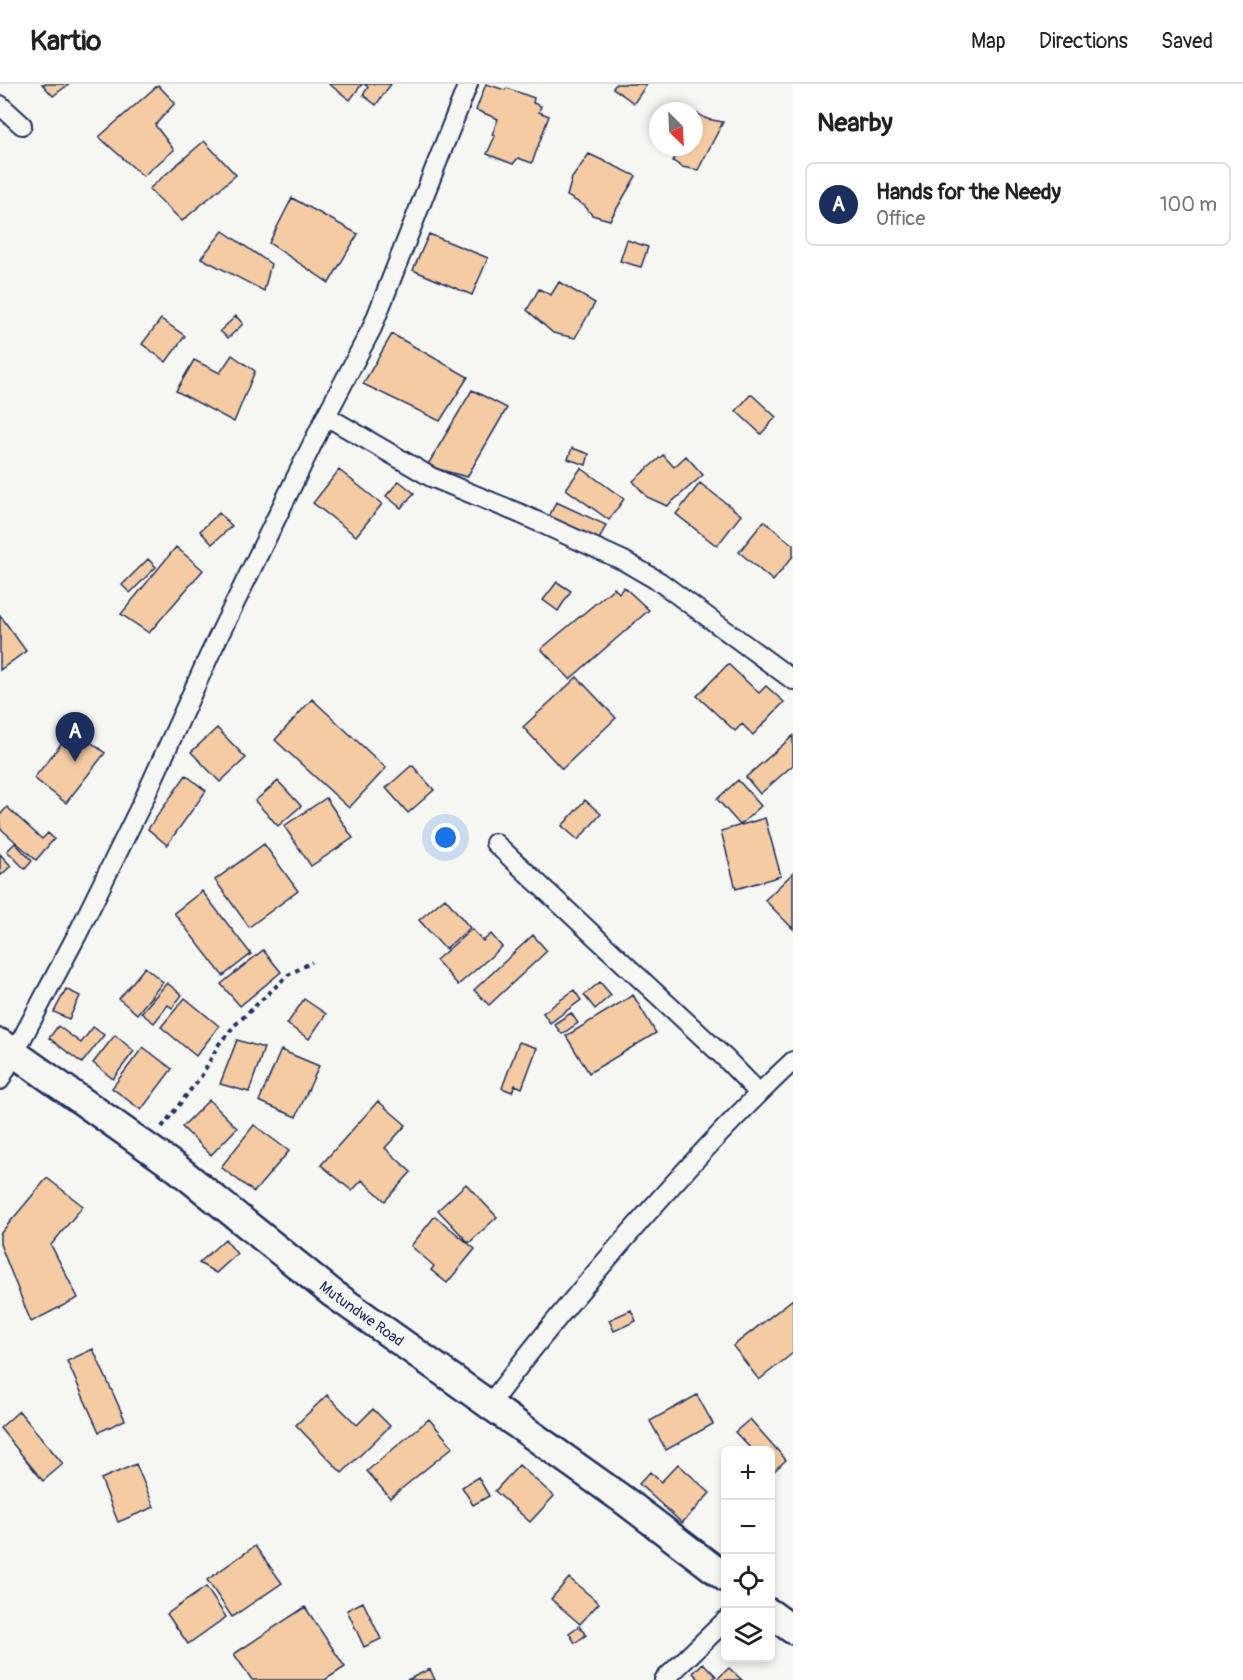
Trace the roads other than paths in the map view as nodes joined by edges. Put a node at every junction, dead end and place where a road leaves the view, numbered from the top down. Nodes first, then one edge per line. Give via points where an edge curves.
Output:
1 (468, 84) edge
2 (0, 105) edge
3 (21, 125) dead end
4 (326, 416) junction
5 (793, 680) edge
6 (495, 843) dead end
7 (6, 1048) edge
8 (793, 1061) edge
9 (0, 1080) edge
10 (759, 1093) junction
11 (490, 1404) junction
12 (721, 1574) edge
13 (721, 1625) edge
14 (664, 1680) edge

1 - 4 street via 372,328
2 - 3 street
4 - 5 street via 431,477 624,561 660,582
4 - 7 street via 78,933
6 - 10 street
7 - 9 street
7 - 11 main road, Mutundwe Road via 178,1169 332,1293
8 - 10 street
10 - 11 street via 591,1277
11 - 12 main road, Mutundwe Road
13 - 14 street

